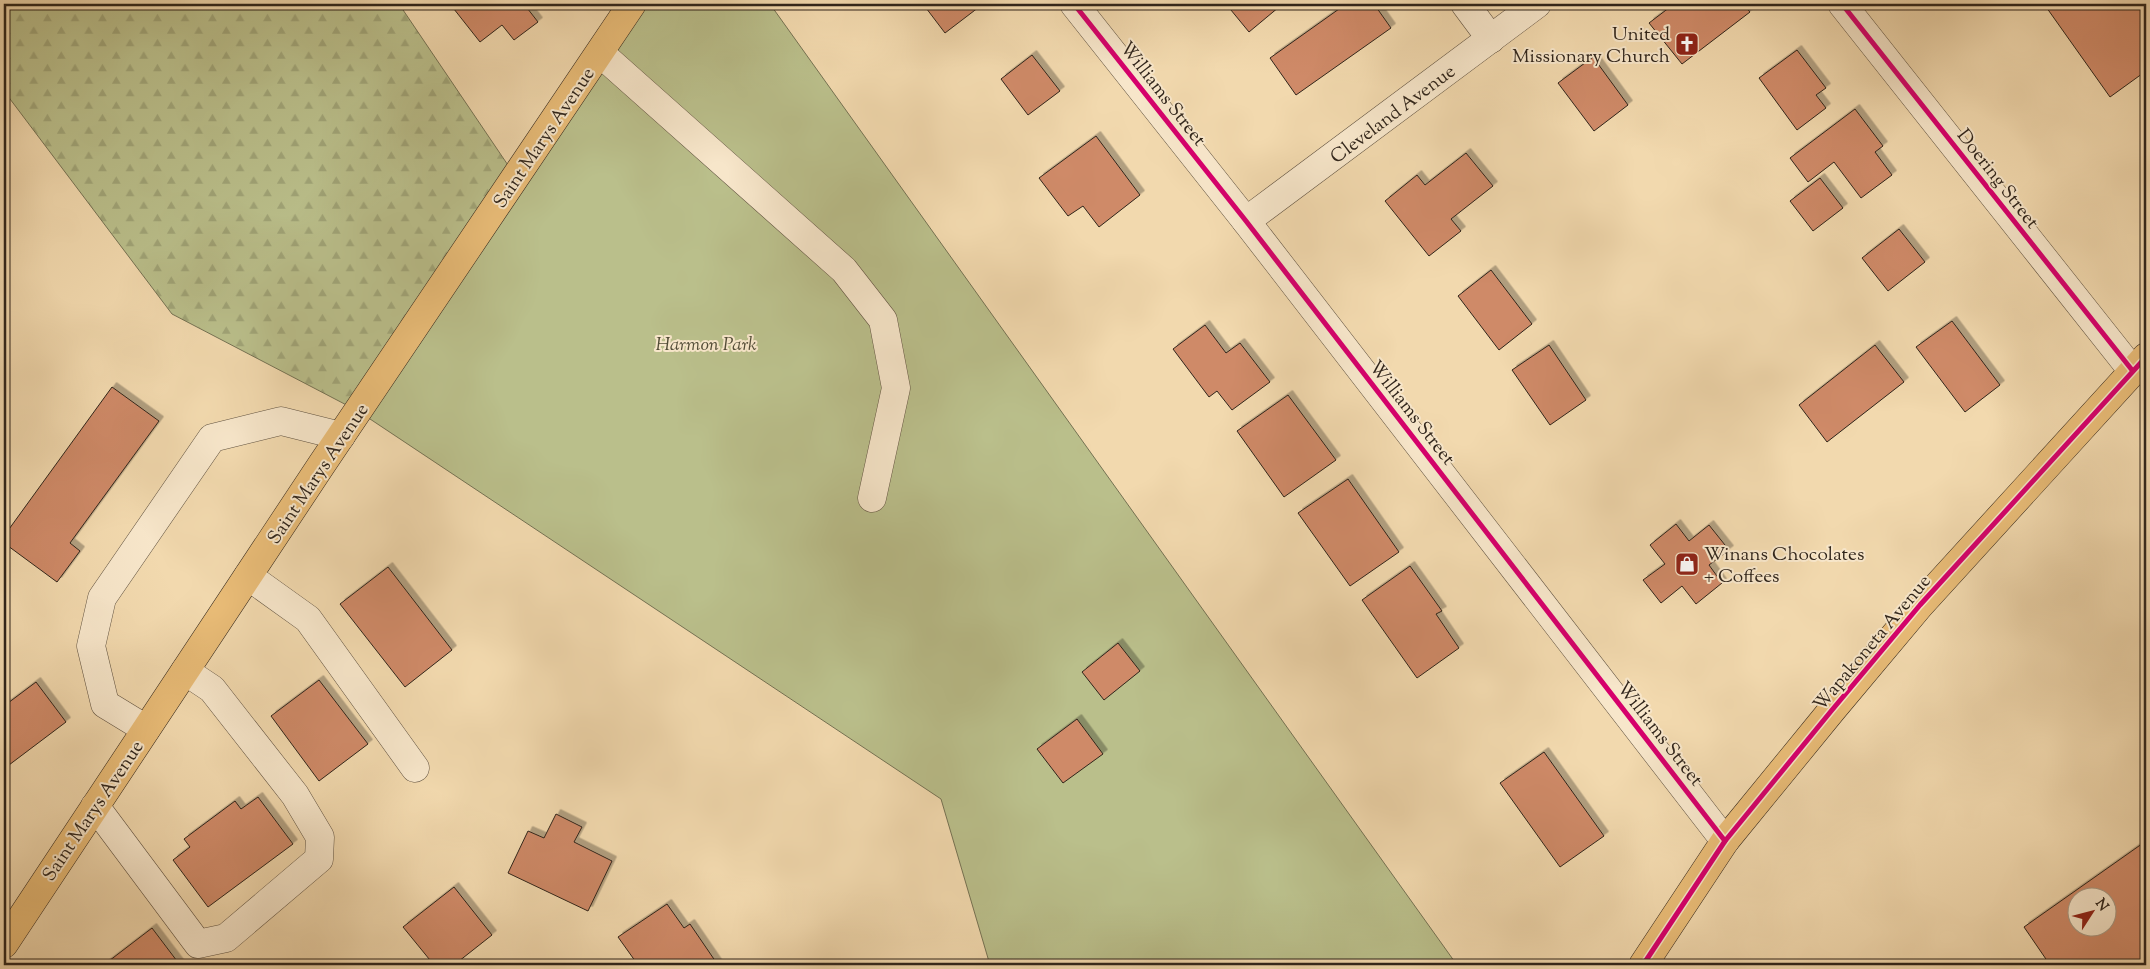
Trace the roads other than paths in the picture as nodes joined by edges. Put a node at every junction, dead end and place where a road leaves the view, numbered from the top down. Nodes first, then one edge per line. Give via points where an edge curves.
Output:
1 (632, 4) edge
2 (1074, 4) edge
3 (1465, 4) edge
4 (1537, 4) edge
5 (1842, 4) edge
6 (1491, 39) junction
7 (600, 53) junction
8 (1246, 221) junction
9 (2139, 364) edge
10 (341, 436) junction
11 (872, 498) dead end
12 (248, 576) junction
13 (185, 671) junction
14 (146, 729) junction
15 (415, 768) dead end
16 (95, 806) junction
17 (1726, 841) junction
18 (4, 944) edge
19 (1643, 965) edge

1 - 7 main road, Saint Marys Avenue
2 - 8 street, Williams Street
3 - 6 street
4 - 6 street, Cleveland Avenue
5 - 9 street, Doering Street
6 - 8 street, Cleveland Avenue
7 - 10 main road, Saint Marys Avenue
7 - 11 street via 844,270 883,320 896,388
8 - 17 street, Williams Street
9 - 17 main road, Wapakoneta Avenue via 1920,605
10 - 12 main road, Saint Marys Avenue
10 - 14 street via 281,421 212,438 102,598 91,646 105,704
12 - 13 main road, Saint Marys Avenue
12 - 15 street via 308,619
13 - 14 main road, Saint Marys Avenue
13 - 16 street via 212,689 295,795 320,837 319,859 226,938 198,944
14 - 16 main road, Saint Marys Avenue
16 - 18 main road, Saint Marys Avenue
17 - 19 main road, Wapakoneta Avenue

